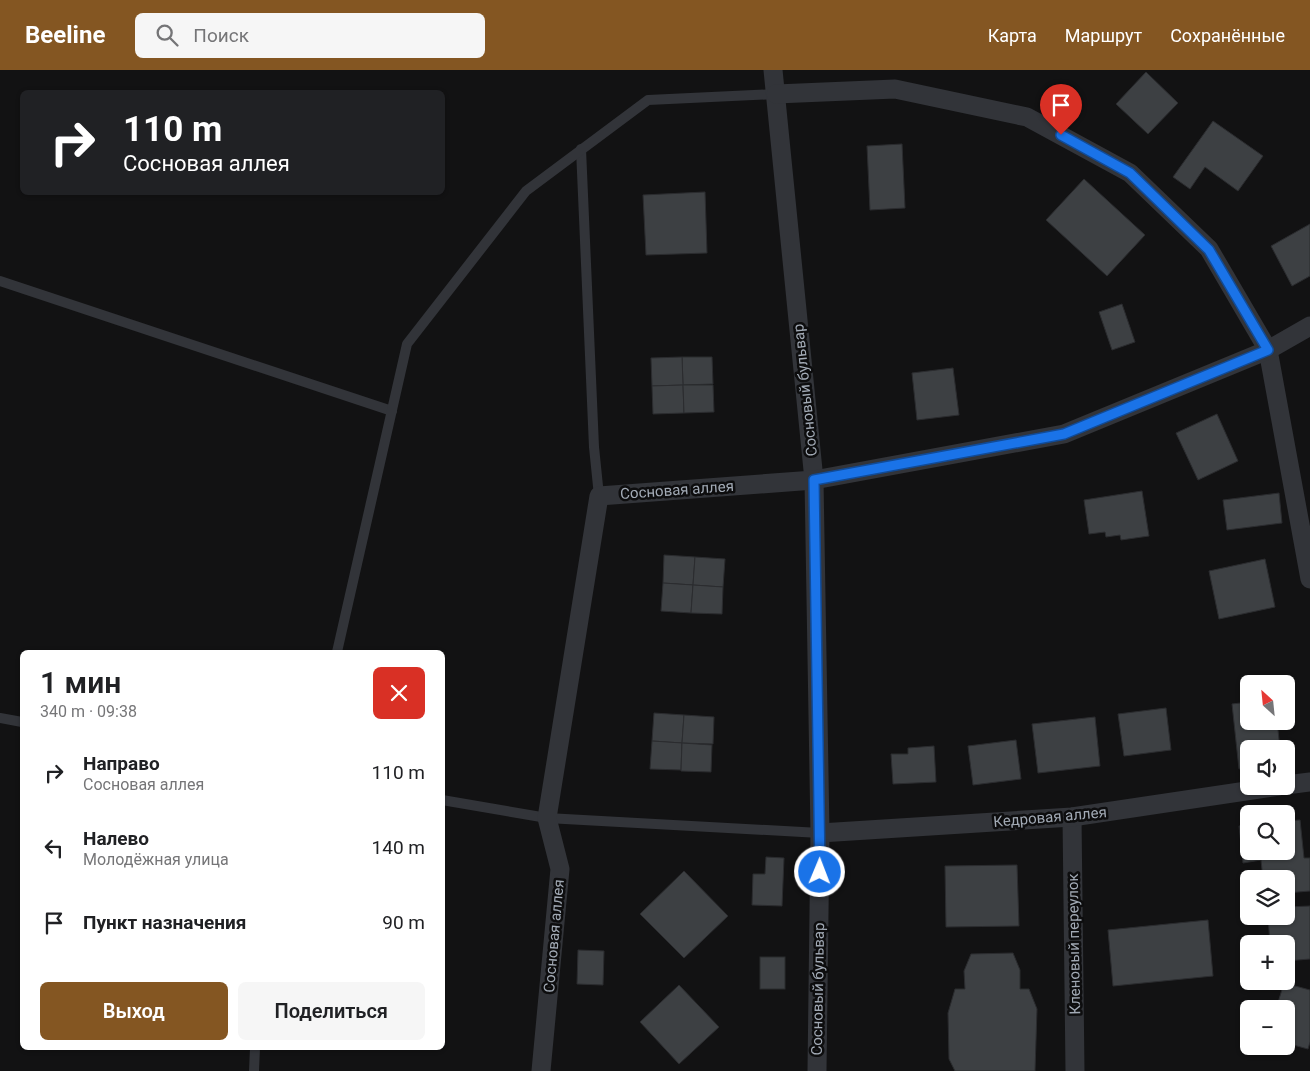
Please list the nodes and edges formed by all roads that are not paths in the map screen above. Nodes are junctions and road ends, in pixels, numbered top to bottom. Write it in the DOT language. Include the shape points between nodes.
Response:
graph roads {
  1 [pos="773,70"];
  2 [pos="776,94"];
  3 [pos="581,149"];
  4 [pos="0,281"];
  5 [pos="1310,326"];
  6 [pos="1268,350"];
  7 [pos="392,411"];
  8 [pos="814,480"];
  9 [pos="599,496"];
  10 [pos="1310,579"];
  11 [pos="337,650"];
  12 [pos="0,718"];
  13 [pos="20,722"];
  14 [pos="1310,782"];
  15 [pos="1295,784"];
  16 [pos="1240,792"];
  17 [pos="445,801"];
  18 [pos="1072,817"];
  19 [pos="547,818"];
  20 [pos="820,833"];
  21 [pos="255,1050"];
  22 [pos="254,1071"];
  23 [pos="541,1071"];
  24 [pos="817,1071"];
  25 [pos="1075,1071"];
  1 -- 2 [label="street, Сосновый бульвар"];
  2 -- 3 [label="lane" via="648,100"];
  2 -- 6 [label="street" via="895,89 1027,117 1130,173 1209,250"];
  2 -- 8 [label="street, Сосновый бульвар"];
  3 -- 7 [label="lane" via="526,192 407,344"];
  3 -- 9 [label="lane"];
  4 -- 7 [label="lane"];
  5 -- 6 [label="street, Сосновая аллея"];
  6 -- 8 [label="street, Сосновая аллея" via="1064,434"];
  6 -- 10 [label="street"];
  7 -- 11 [label="lane"];
  8 -- 9 [label="street, Сосновая аллея"];
  8 -- 20 [label="street, Сосновый бульвар"];
  9 -- 19 [label="street, Сосновая аллея"];
  12 -- 13 [label="lane"];
  14 -- 15 [label="street"];
  16 -- 18 [label="street, Кедровая аллея"];
  17 -- 19 [label="lane"];
  18 -- 20 [label="street, Кедровая аллея"];
  18 -- 25 [label="street, Кленовый переулок"];
  19 -- 20 [label="lane"];
  19 -- 23 [label="street, Сосновая аллея" via="560,869"];
  20 -- 24 [label="street, Сосновый бульвар"];
  21 -- 22 [label="lane"];
}
